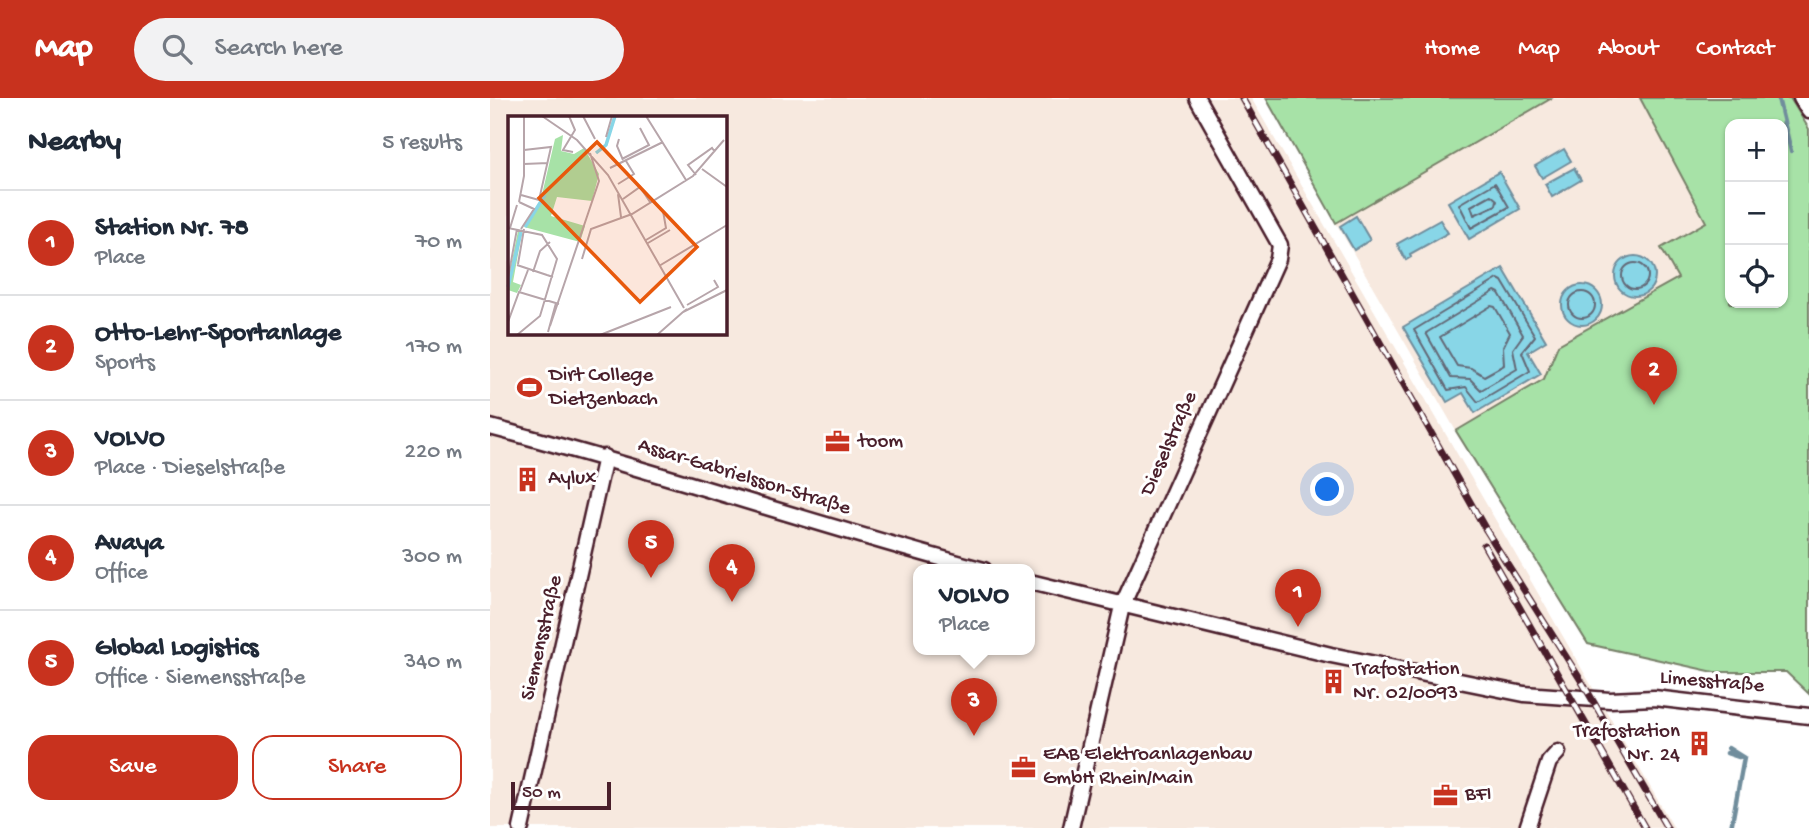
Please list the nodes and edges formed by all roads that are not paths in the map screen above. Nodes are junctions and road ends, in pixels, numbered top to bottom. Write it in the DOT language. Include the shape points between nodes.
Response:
graph roads {
  1 [pos="1197,98"];
  2 [pos="1801,98"];
  3 [pos="1809,111"];
  4 [pos="490,427"];
  5 [pos="605,457"];
  6 [pos="961,564"];
  7 [pos="1035,583"];
  8 [pos="1122,606"];
  9 [pos="1809,716"];
  10 [pos="1558,752"];
  11 [pos="521,828"];
  12 [pos="1071,828"];
  13 [pos="1527,828"];
  1 -- 8 [label="street, Dieselstraße" via="1280,245 1278,259"];
  2 -- 3 [label="street"];
  4 -- 5 [label="street, Assar-Gabrielsson-Straße"];
  5 -- 6 [label="street, Assar-Gabrielsson-Straße"];
  5 -- 11 [label="street, Siemensstraße"];
  7 -- 8 [label="street"];
  8 -- 9 [label="street, Limesstraße" via="1524,694 1654,698"];
  8 -- 12 [label="street, Dieselstraße"];
  10 -- 13 [label="street" via="1549,762"];
}
